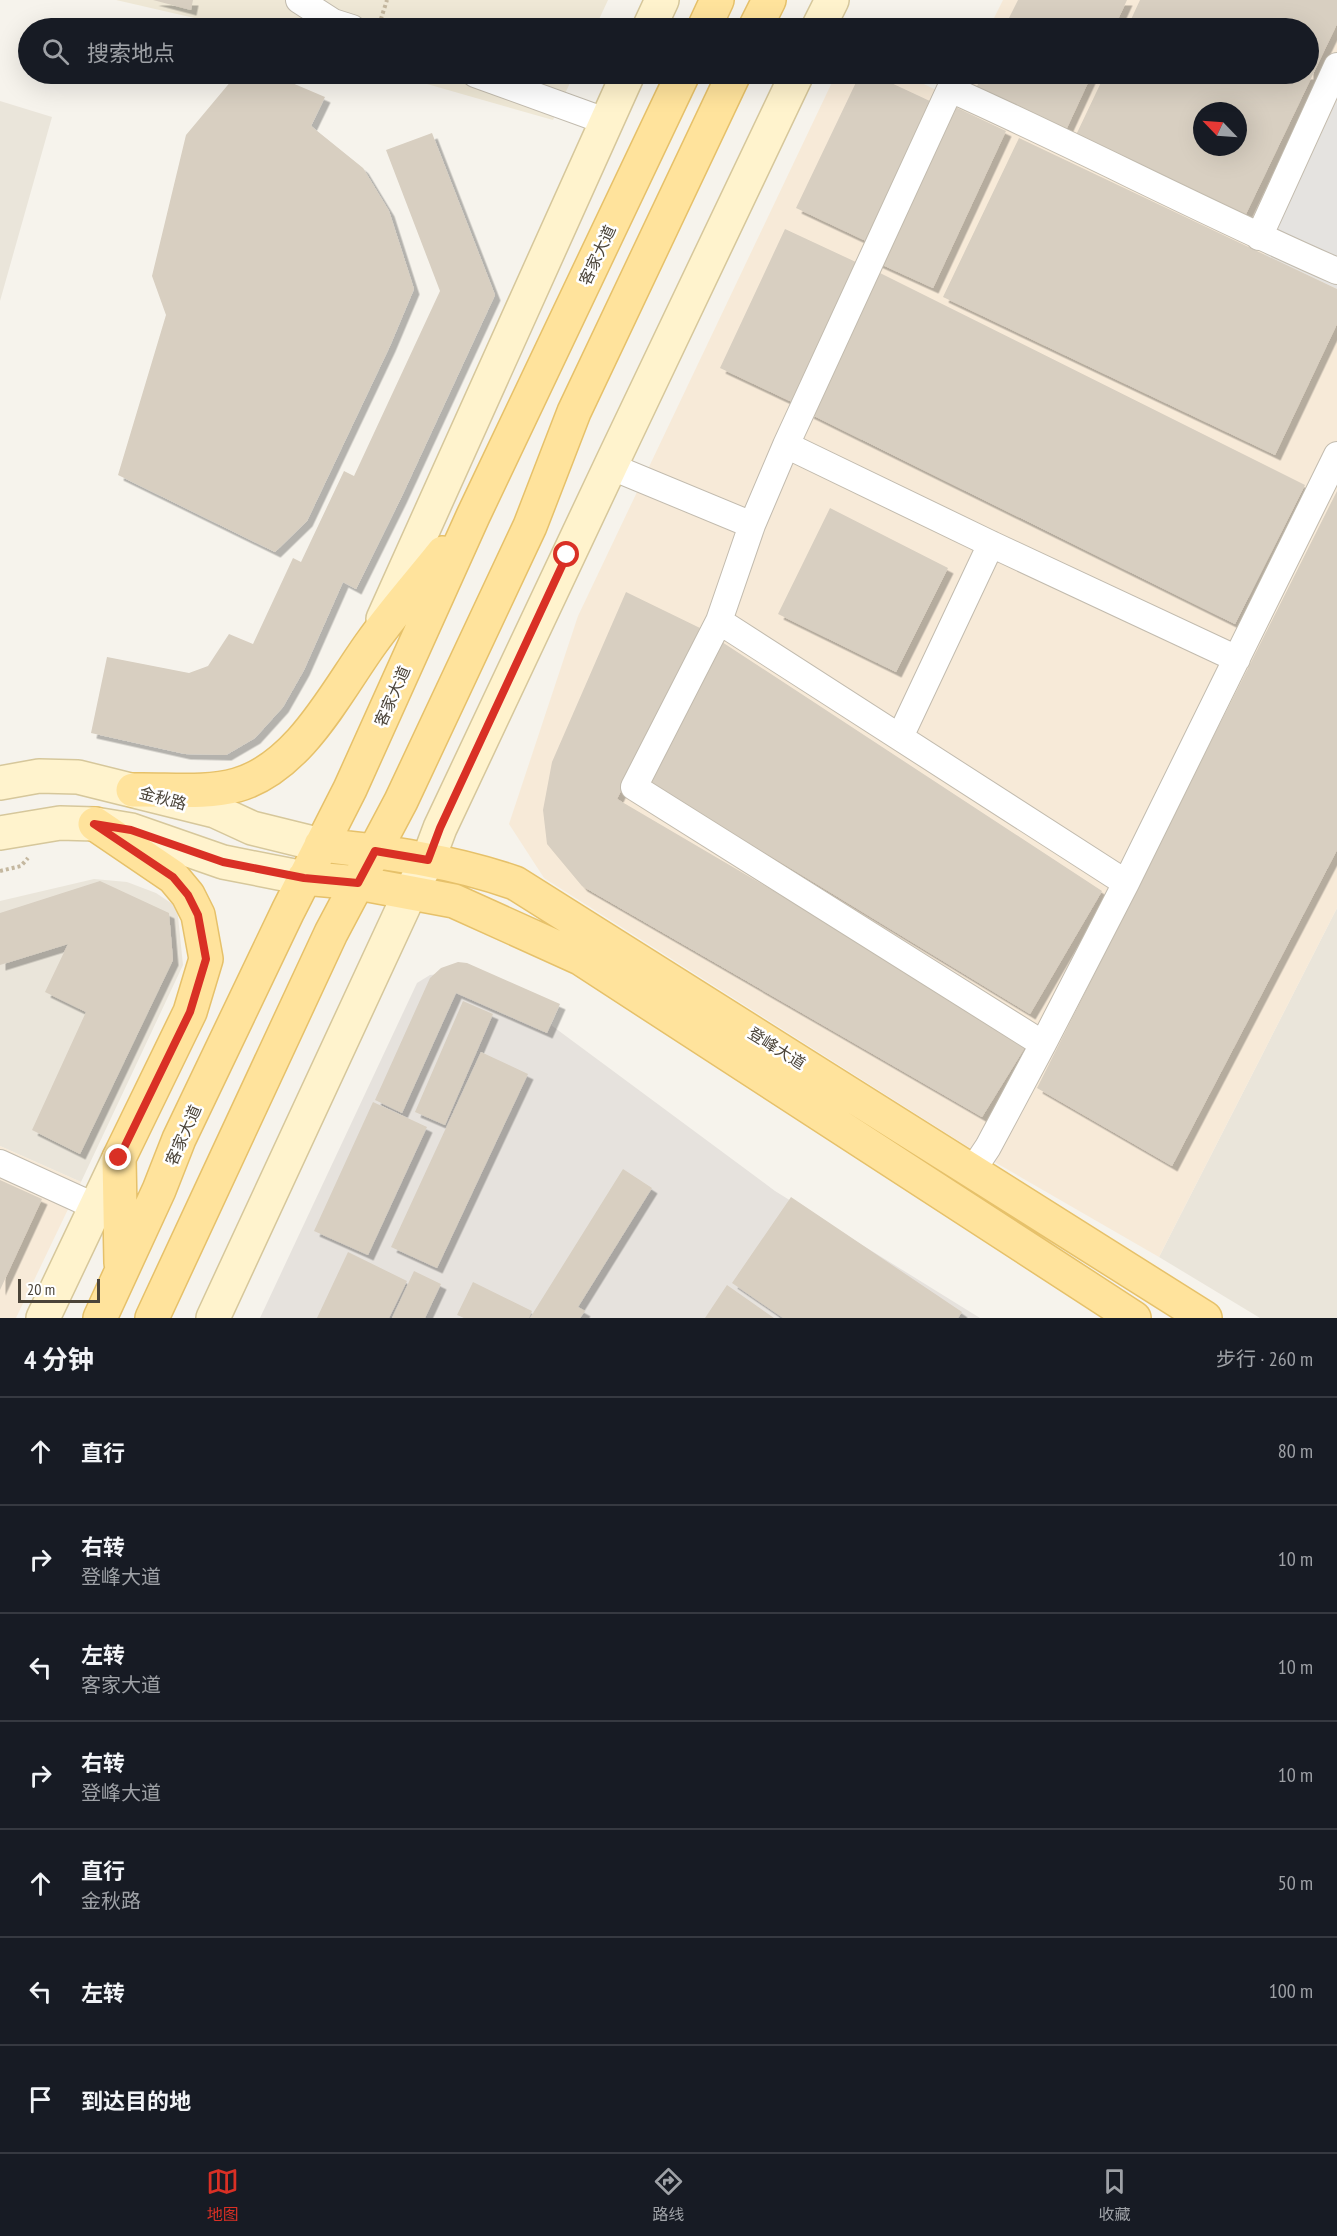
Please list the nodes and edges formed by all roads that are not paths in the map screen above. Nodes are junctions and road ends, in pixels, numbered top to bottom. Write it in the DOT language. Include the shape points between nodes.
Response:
graph roads {
  1 [pos="299,0"];
  2 [pos="662,0"];
  3 [pos="717,0"];
  4 [pos="769,0"];
  5 [pos="832,0"];
  6 [pos="327,18"];
  7 [pos="654,18"];
  8 [pos="709,18"];
  9 [pos="760,18"];
  10 [pos="824,18"];
  11 [pos="1337,66"];
  12 [pos="503,84"];
  13 [pos="623,84"];
  14 [pos="678,84"];
  15 [pos="729,84"];
  16 [pos="792,84"];
  17 [pos="605,121"];
  18 [pos="1259,237"];
  19 [pos="1337,271"];
  20 [pos="786,445"];
  21 [pos="1337,455"];
  22 [pos="612,467"];
  23 [pos="473,516"];
  24 [pos="752,525"];
  25 [pos="991,544"];
  26 [pos="719,621"];
  27 [pos="372,642"];
  28 [pos="1237,659"];
  29 [pos="900,737"];
  30 [pos="0,783"];
  31 [pos="133,790"];
  32 [pos="94,824"];
  33 [pos="0,833"];
  34 [pos="321,845"];
  35 [pos="375,851"];
  36 [pos="428,860"];
  37 [pos="304,878"];
  38 [pos="358,883"];
  39 [pos="1126,883"];
  40 [pos="410,893"];
  41 [pos="1043,1044"];
  42 [pos="119,1158"];
  43 [pos="0,1163"];
  44 [pos="972,1171"];
  45 [pos="94,1206"];
  46 [pos="121,1271"];
  47 [pos="43,1318"];
  48 [pos="100,1318"];
  49 [pos="152,1318"];
  50 [pos="213,1318"];
  51 [pos="1134,1318"];
  52 [pos="1205,1318"];
  1 -- 6 [label="street"];
  2 -- 7 [label="street"];
  3 -- 8 [label="main road"];
  4 -- 9 [label="main road"];
  5 -- 10 [label="street"];
  11 -- 18 [label="street"];
  12 -- 17 [label="street"];
  13 -- 17 [label="street"];
  14 -- 23 [label="main road, 客家大道"];
  15 -- 35 [label="main road" via="574,412 530,526"];
  16 -- 22 [label="street"];
  17 -- 27 [label="street"];
  18 -- 19 [label="street"];
  18 -- 20 [label="street" via="950,89"];
  20 -- 24 [label="street"];
  20 -- 25 [label="street"];
  21 -- 28 [label="street"];
  22 -- 24 [label="street"];
  22 -- 36 [label="street" via="567,555"];
  23 -- 27 [label="main road"];
  23 -- 34 [label="main road, 客家大道"];
  24 -- 26 [label="street"];
  25 -- 28 [label="street"];
  25 -- 29 [label="street"];
  26 -- 29 [label="street"];
  26 -- 41 [label="street" via="634,787"];
  27 -- 31 [label="main road" via="320,719 296,747 265,772 238,785 210,789"];
  28 -- 39 [label="street"];
  29 -- 39 [label="street"];
  30 -- 31 [label="street, 金秋路" via="39,776 78,777"];
  31 -- 34 [label="street, 金秋路" via="215,811 252,828"];
  32 -- 33 [label="street" via="60,823"];
  32 -- 37 [label="street" via="131,830 223,862"];
  32 -- 42 [label="main road" via="173,877 188,895 198,915 206,959 190,1012"];
  34 -- 35 [label="main road, 登峰大道"];
  34 -- 37 [label="main road, 客家大道"];
  35 -- 36 [label="main road, 登峰大道"];
  35 -- 38 [label="main road"];
  36 -- 40 [label="street"];
  36 -- 44 [label="main road, 登峰大道" via="514,883"];
  37 -- 38 [label="main road, 登峰大道"];
  37 -- 46 [label="main road, 客家大道"];
  38 -- 40 [label="main road, 登峰大道"];
  38 -- 49 [label="main road"];
  39 -- 41 [label="street"];
  40 -- 50 [label="street"];
  40 -- 51 [label="main road, 登峰大道" via="454,901 580,958"];
  41 -- 44 [label="street"];
  42 -- 45 [label="street"];
  42 -- 46 [label="main road"];
  43 -- 45 [label="street"];
  44 -- 52 [label="main road, 登峰大道"];
  45 -- 47 [label="street"];
  46 -- 48 [label="main road, 客家大道"];
}
